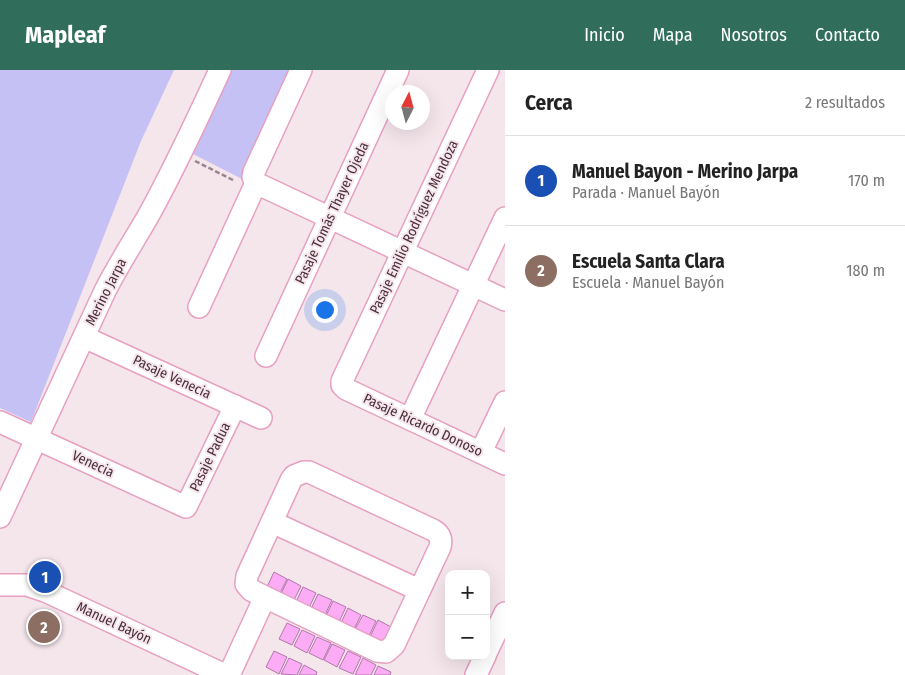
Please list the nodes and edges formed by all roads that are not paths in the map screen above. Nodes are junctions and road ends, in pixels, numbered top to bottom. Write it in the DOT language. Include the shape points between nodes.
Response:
graph roads {
  1 [pos="220,70"];
  2 [pos="301,70"];
  3 [pos="398,70"];
  4 [pos="488,70"];
  5 [pos="254,186"];
  6 [pos="328,218"];
  7 [pos="505,218"];
  8 [pos="402,252"];
  9 [pos="473,285"];
  10 [pos="505,300"];
  11 [pos="199,307"];
  12 [pos="84,336"];
  13 [pos="266,356"];
  14 [pos="342,385"];
  15 [pos="505,402"];
  16 [pos="235,406"];
  17 [pos="261,418"];
  18 [pos="410,419"];
  19 [pos="0,422"];
  20 [pos="36,438"];
  21 [pos="481,452"];
  22 [pos="505,464"];
  23 [pos="186,507"];
  24 [pos="0,517"];
  25 [pos="272,522"];
  26 [pos="0,568"];
  27 [pos="0,585"];
  28 [pos="36,587"];
  29 [pos="419,590"];
  30 [pos="265,597"];
  31 [pos="505,612"];
  32 [pos="490,644"];
  33 [pos="482,660"];
  34 [pos="195,668"];
  35 [pos="227,675"];
  36 [pos="476,675"];
  1 -- 12 [label="street, Merino Jarpa" via="180,154 118,264"];
  2 -- 5 [label="street" via="254,172"];
  3 -- 6 [label="street, Pasaje Tomás Thayer Ojeda"];
  4 -- 8 [label="street, Pasaje Emilio Rodríguez Mendoza"];
  5 -- 6 [label="street"];
  5 -- 11 [label="street"];
  6 -- 8 [label="street"];
  6 -- 13 [label="street, Pasaje Tomás Thayer Ojeda"];
  7 -- 9 [label="street"];
  8 -- 9 [label="street"];
  8 -- 14 [label="street, Pasaje Emilio Rodríguez Mendoza"];
  9 -- 10 [label="street"];
  9 -- 18 [label="street"];
  12 -- 16 [label="street, Pasaje Venecia"];
  12 -- 20 [label="street, Merino Jarpa"];
  14 -- 18 [label="street, Pasaje Ricardo Donoso"];
  15 -- 21 [label="street"];
  16 -- 17 [label="street, Pasaje Venecia"];
  16 -- 23 [label="street, Pasaje Padua"];
  18 -- 21 [label="street, Pasaje Ricardo Donoso"];
  19 -- 20 [label="street, Venecia"];
  20 -- 23 [label="street, Venecia"];
  20 -- 24 [label="street, Merino Jarpa"];
  21 -- 22 [label="street, Pasaje Ricardo Donoso"];
  25 -- 29 [label="street"];
  25 -- 29 [label="street" via="294,476 304,472 327,480 438,532 440,547"];
  25 -- 30 [label="street" via="246,580 251,590"];
  26 -- 28 [label="street"];
  27 -- 28 [label="street, Manuel Bayón"];
  28 -- 34 [label="street, Manuel Bayón"];
  29 -- 30 [label="street" via="394,645 381,652"];
  30 -- 35 [label="street"];
  31 -- 32 [label="street"];
  33 -- 36 [label="street"];
  34 -- 35 [label="street, Manuel Bayón"];
}
